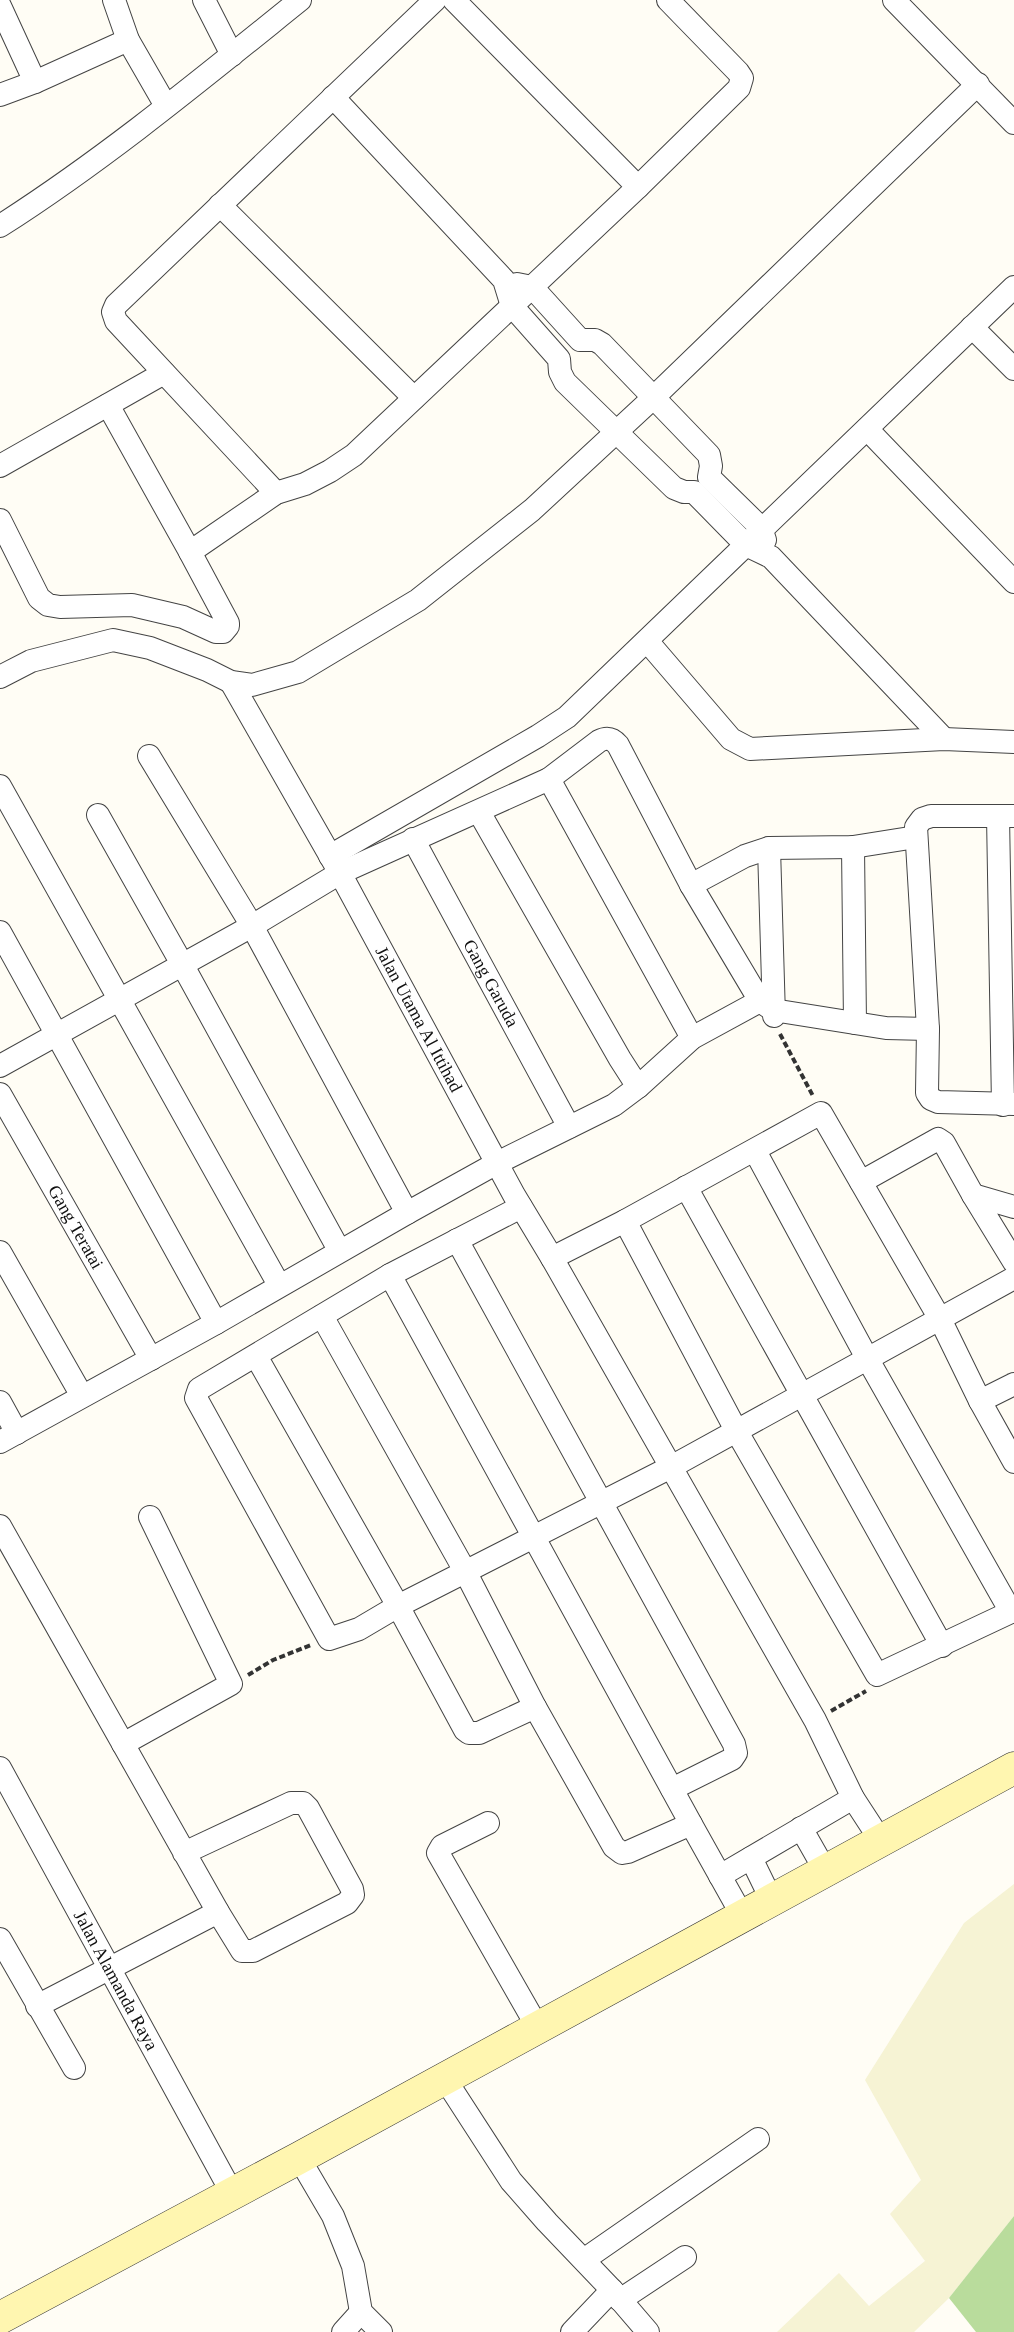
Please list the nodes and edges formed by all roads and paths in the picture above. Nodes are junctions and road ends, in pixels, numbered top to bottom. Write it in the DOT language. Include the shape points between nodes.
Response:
graph roads {
  1 [pos="114,0"];
  2 [pos="204,0"];
  3 [pos="300,0"];
  4 [pos="435,0"];
  5 [pos="454,0"];
  6 [pos="668,0"];
  7 [pos="894,0"];
  8 [pos="0,6"];
  9 [pos="128,40"];
  10 [pos="232,55"];
  11 [pos="35,82"];
  12 [pos="978,84"];
  13 [pos="0,95"];
  14 [pos="333,97"];
  15 [pos="166,106"];
  16 [pos="1014,123"];
  17 [pos="638,187"];
  18 [pos="220,205"];
  19 [pos="0,226"];
  20 [pos="504,280"];
  21 [pos="532,287"];
  22 [pos="1014,287"];
  23 [pos="512,306"];
  24 [pos="972,327"];
  25 [pos="580,340"];
  26 [pos="559,359"];
  27 [pos="1014,369"];
  28 [pos="164,373"];
  29 [pos="414,398"];
  30 [pos="652,398"];
  31 [pos="108,405"];
  32 [pos="867,429"];
  33 [pos="617,432"];
  34 [pos="0,466"];
  35 [pos="701,484"];
  36 [pos="276,494"];
  37 [pos="0,520"];
  38 [pos="753,537"];
  39 [pos="190,552"];
  40 [pos="1014,582"];
  41 [pos="647,642"];
  42 [pos="0,677"];
  43 [pos="231,682"];
  44 [pos="944,739"];
  45 [pos="1014,742"];
  46 [pos="149,756"];
  47 [pos="549,778"];
  48 [pos="0,786"];
  49 [pos="479,812"];
  50 [pos="98,815"];
  51 [pos="1006,816"];
  52 [pos="916,837"];
  53 [pos="413,839"];
  54 [pos="769,848"];
  55 [pos="853,848"];
  56 [pos="335,865"];
  57 [pos="691,885"];
  58 [pos="252,926"];
  59 [pos="0,932"];
  60 [pos="182,964"];
  61 [pos="118,1000"];
  62 [pos="771,1014"];
  63 [pos="855,1023"];
  64 [pos="928,1029"];
  65 [pos="57,1035"];
  66 [pos="693,1038"];
  67 [pos="0,1066"];
  68 [pos="638,1087"];
  69 [pos="0,1094"];
  70 [pos="1008,1104"];
  71 [pos="821,1113"];
  72 [pos="569,1127"];
  73 [pos="755,1151"];
  74 [pos="499,1168"];
  75 [pos="861,1182"];
  76 [pos="686,1187"];
  77 [pos="972,1195"];
  78 [pos="517,1201"];
  79 [pos="1014,1207"];
  80 [pos="407,1213"];
  81 [pos="625,1221"];
  82 [pos="457,1240"];
  83 [pos="339,1250"];
  84 [pos="0,1252"];
  85 [pos="552,1258"];
  86 [pos="1014,1263"];
  87 [pos="390,1275"];
  88 [pos="1014,1278"];
  89 [pos="279,1285"];
  90 [pos="322,1316"];
  91 [pos="940,1318"];
  92 [pos="216,1323"];
  93 [pos="256,1356"];
  94 [pos="867,1358"];
  95 [pos="151,1359"];
  96 [pos="1014,1384"];
  97 [pos="82,1396"];
  98 [pos="802,1396"];
  99 [pos="980,1401"];
  100 [pos="0,1402"];
  101 [pos="737,1432"];
  102 [pos="9,1437"];
  103 [pos="1014,1462"];
  104 [pos="671,1467"];
  105 [pos="601,1504"];
  106 [pos="150,1517"];
  107 [pos="0,1526"];
  108 [pos="535,1538"];
  109 [pos="465,1571"];
  110 [pos="399,1606"];
  111 [pos="1012,1611"];
  112 [pos="329,1639"];
  113 [pos="942,1646"];
  114 [pos="877,1675"];
  115 [pos="231,1684"];
  116 [pos="535,1707"];
  117 [pos="814,1720"];
  118 [pos="123,1744"];
  119 [pos="0,1768"];
  120 [pos="1014,1768"];
  121 [pos="672,1789"];
  122 [pos="853,1798"];
  123 [pos="488,1822"];
  124 [pos="691,1824"];
  125 [pos="801,1828"];
  126 [pos="881,1841"];
  127 [pos="184,1853"];
  128 [pos="751,1858"];
  129 [pos="826,1872"];
  130 [pos="720,1876"];
  131 [pos="772,1901"];
  132 [pos="218,1912"];
  133 [pos="744,1917"];
  134 [pos="0,1940"];
  135 [pos="109,1968"];
  136 [pos="37,2006"];
  137 [pos="538,2028"];
  138 [pos="74,2068"];
  139 [pos="445,2079"];
  140 [pos="758,2139"];
  141 [pos="299,2158"];
  142 [pos="232,2193"];
  143 [pos="685,2257"];
  144 [pos="585,2259"];
  145 [pos="616,2295"];
  146 [pos="361,2312"];
  147 [pos="0,2318"];
  148 [pos="343,2332"];
  149 [pos="381,2332"];
  150 [pos="572,2332"];
  151 [pos="648,2332"];
  1 -- 9 [label="street"];
  2 -- 10 [label="street"];
  3 -- 10 [label="street"];
  4 -- 14 [label="street"];
  5 -- 17 [label="street"];
  6 -- 17 [label="street" via="738,72 741,82"];
  7 -- 12 [label="street"];
  8 -- 11 [label="street"];
  9 -- 11 [label="street"];
  9 -- 15 [label="street"];
  10 -- 15 [label="street"];
  11 -- 13 [label="street"];
  12 -- 16 [label="street"];
  12 -- 30 [label="street"];
  14 -- 18 [label="street"];
  14 -- 20 [label="street"];
  15 -- 19 [label="street" via="45,198"];
  17 -- 21 [label="street"];
  18 -- 28 [label="street" via="113,312 116,321"];
  18 -- 29 [label="street"];
  20 -- 21 [label="street"];
  20 -- 23 [label="street"];
  21 -- 23 [label="street"];
  21 -- 25 [label="street"];
  22 -- 24 [label="street"];
  23 -- 26 [label="street"];
  23 -- 29 [label="street"];
  24 -- 27 [label="street"];
  24 -- 32 [label="street"];
  25 -- 26 [label="street"];
  25 -- 30 [label="street" via="602,344"];
  26 -- 33 [label="street" via="565,382"];
  28 -- 31 [label="street"];
  28 -- 36 [label="street"];
  29 -- 36 [label="street" via="330,471"];
  30 -- 33 [label="street"];
  30 -- 35 [label="street" via="709,455 711,466"];
  31 -- 34 [label="street"];
  31 -- 39 [label="street"];
  32 -- 38 [label="street"];
  32 -- 40 [label="street"];
  33 -- 35 [label="street" via="674,488 684,492"];
  33 -- 43 [label="street" via="532,510 418,600 298,672 252,685"];
  35 -- 38 [label="street"];
  36 -- 39 [label="street"];
  37 -- 39 [label="street" via="39,598 48,605 132,605 183,617 216,633 223,632 228,623"];
  38 -- 41 [label="street"];
  38 -- 44 [label="street"];
  41 -- 44 [label="street" via="731,739 750,749"];
  41 -- 56 [label="street" via="567,717"];
  42 -- 43 [label="street" via="31,661 113,640 150,648"];
  43 -- 56 [label="street, Jalan Utama Al Ittihad"];
  44 -- 45 [label="street"];
  46 -- 58 [label="street"];
  47 -- 49 [label="street"];
  47 -- 57 [label="street" via="599,741 614,740"];
  47 -- 66 [label="street"];
  48 -- 61 [label="street"];
  49 -- 53 [label="street"];
  49 -- 68 [label="street"];
  50 -- 60 [label="street"];
  51 -- 52 [label="street" via="926,817 916,827"];
  51 -- 70 [label="street"];
  52 -- 55 [label="street"];
  52 -- 64 [label="street"];
  53 -- 56 [label="street"];
  53 -- 72 [label="street, Gang Garuda"];
  54 -- 55 [label="street"];
  54 -- 57 [label="street" via="745,856"];
  54 -- 62 [label="street" via="773,923"];
  55 -- 63 [label="street"];
  56 -- 58 [label="street"];
  56 -- 74 [label="street, Jalan Utama Al Ittihad"];
  57 -- 62 [label="street"];
  58 -- 60 [label="street"];
  58 -- 80 [label="street"];
  59 -- 65 [label="street"];
  60 -- 61 [label="street"];
  60 -- 83 [label="street"];
  61 -- 65 [label="street"];
  61 -- 89 [label="street"];
  62 -- 63 [label="street"];
  62 -- 66 [label="street"];
  62 -- 71 [label="path"];
  63 -- 64 [label="street"];
  64 -- 70 [label="street" via="929,1097 938,1102"];
  65 -- 67 [label="street"];
  65 -- 92 [label="street"];
  66 -- 68 [label="street"];
  68 -- 72 [label="street" via="614,1105"];
  69 -- 95 [label="street, Gang Teratai"];
  71 -- 73 [label="street"];
  71 -- 75 [label="street"];
  72 -- 74 [label="street"];
  73 -- 76 [label="street"];
  73 -- 94 [label="street"];
  74 -- 78 [label="street, Jalan Utama Al Ittihad"];
  74 -- 80 [label="street"];
  75 -- 77 [label="street" via="938,1139 944,1143"];
  75 -- 91 [label="street"];
  76 -- 81 [label="street"];
  76 -- 98 [label="street"];
  77 -- 79 [label="street"];
  77 -- 86 [label="street"];
  78 -- 82 [label="street"];
  78 -- 85 [label="street, Jalan Utama Al Ittihad"];
  80 -- 83 [label="street"];
  81 -- 85 [label="street"];
  81 -- 101 [label="street"];
  82 -- 87 [label="street"];
  82 -- 105 [label="street"];
  83 -- 89 [label="street"];
  84 -- 97 [label="street"];
  85 -- 104 [label="street, Jalan Utama Al Ittihad"];
  87 -- 90 [label="street"];
  87 -- 108 [label="street"];
  88 -- 91 [label="street"];
  89 -- 92 [label="street"];
  90 -- 93 [label="street"];
  90 -- 109 [label="street"];
  91 -- 94 [label="street"];
  91 -- 99 [label="street"];
  92 -- 95 [label="street"];
  93 -- 110 [label="street"];
  93 -- 112 [label="street" via="199,1389 196,1398"];
  94 -- 98 [label="street"];
  94 -- 111 [label="street"];
  95 -- 97 [label="street"];
  96 -- 99 [label="street"];
  97 -- 102 [label="street"];
  98 -- 101 [label="street"];
  98 -- 113 [label="street"];
  99 -- 103 [label="street"];
  100 -- 102 [label="street"];
  101 -- 104 [label="street"];
  101 -- 114 [label="street"];
  104 -- 105 [label="street"];
  104 -- 117 [label="street, Jalan Utama Al Ittihad"];
  105 -- 108 [label="street"];
  105 -- 121 [label="street" via="736,1749 732,1758"];
  106 -- 115 [label="street"];
  107 -- 118 [label="street"];
  108 -- 109 [label="street"];
  108 -- 121 [label="street"];
  109 -- 110 [label="street"];
  109 -- 116 [label="street"];
  110 -- 112 [label="street" via="359,1629"];
  110 -- 116 [label="street" via="469,1733 480,1733"];
  111 -- 113 [label="street"];
  112 -- 115 [label="path" via="282,1656"];
  113 -- 114 [label="street"];
  114 -- 117 [label="path" via="873,1687"];
  115 -- 118 [label="street"];
  116 -- 124 [label="street" via="618,1852 628,1852"];
  117 -- 122 [label="street, Jalan Utama Al Ittihad"];
  118 -- 127 [label="street"];
  119 -- 135 [label="street, Jalan Alamanda Raya"];
  120 -- 126 [label="main road"];
  121 -- 124 [label="street"];
  122 -- 125 [label="street"];
  122 -- 126 [label="street, Jalan Utama Al Ittihad"];
  123 -- 137 [label="street" via="442,1846 438,1853"];
  124 -- 130 [label="street"];
  125 -- 128 [label="street"];
  125 -- 129 [label="street"];
  126 -- 129 [label="main road"];
  127 -- 132 [label="street"];
  127 -- 132 [label="street" via="291,1803 303,1803 353,1895 347,1903 247,1953 238,1946"];
  128 -- 130 [label="street"];
  128 -- 131 [label="street"];
  129 -- 131 [label="main road"];
  130 -- 133 [label="street"];
  131 -- 133 [label="main road"];
  132 -- 135 [label="street"];
  133 -- 137 [label="main road"];
  134 -- 136 [label="street"];
  135 -- 136 [label="street"];
  135 -- 142 [label="street, Jalan Alamanda Raya"];
  136 -- 138 [label="street"];
  137 -- 139 [label="main road"];
  139 -- 141 [label="main road"];
  139 -- 144 [label="street" via="511,2181"];
  140 -- 144 [label="street"];
  141 -- 142 [label="main road"];
  141 -- 146 [label="street" via="333,2216 353,2266"];
  142 -- 147 [label="main road"];
  143 -- 145 [label="street"];
  144 -- 145 [label="street"];
  145 -- 150 [label="street"];
  145 -- 151 [label="street"];
  146 -- 148 [label="street"];
  146 -- 149 [label="street"];
}
